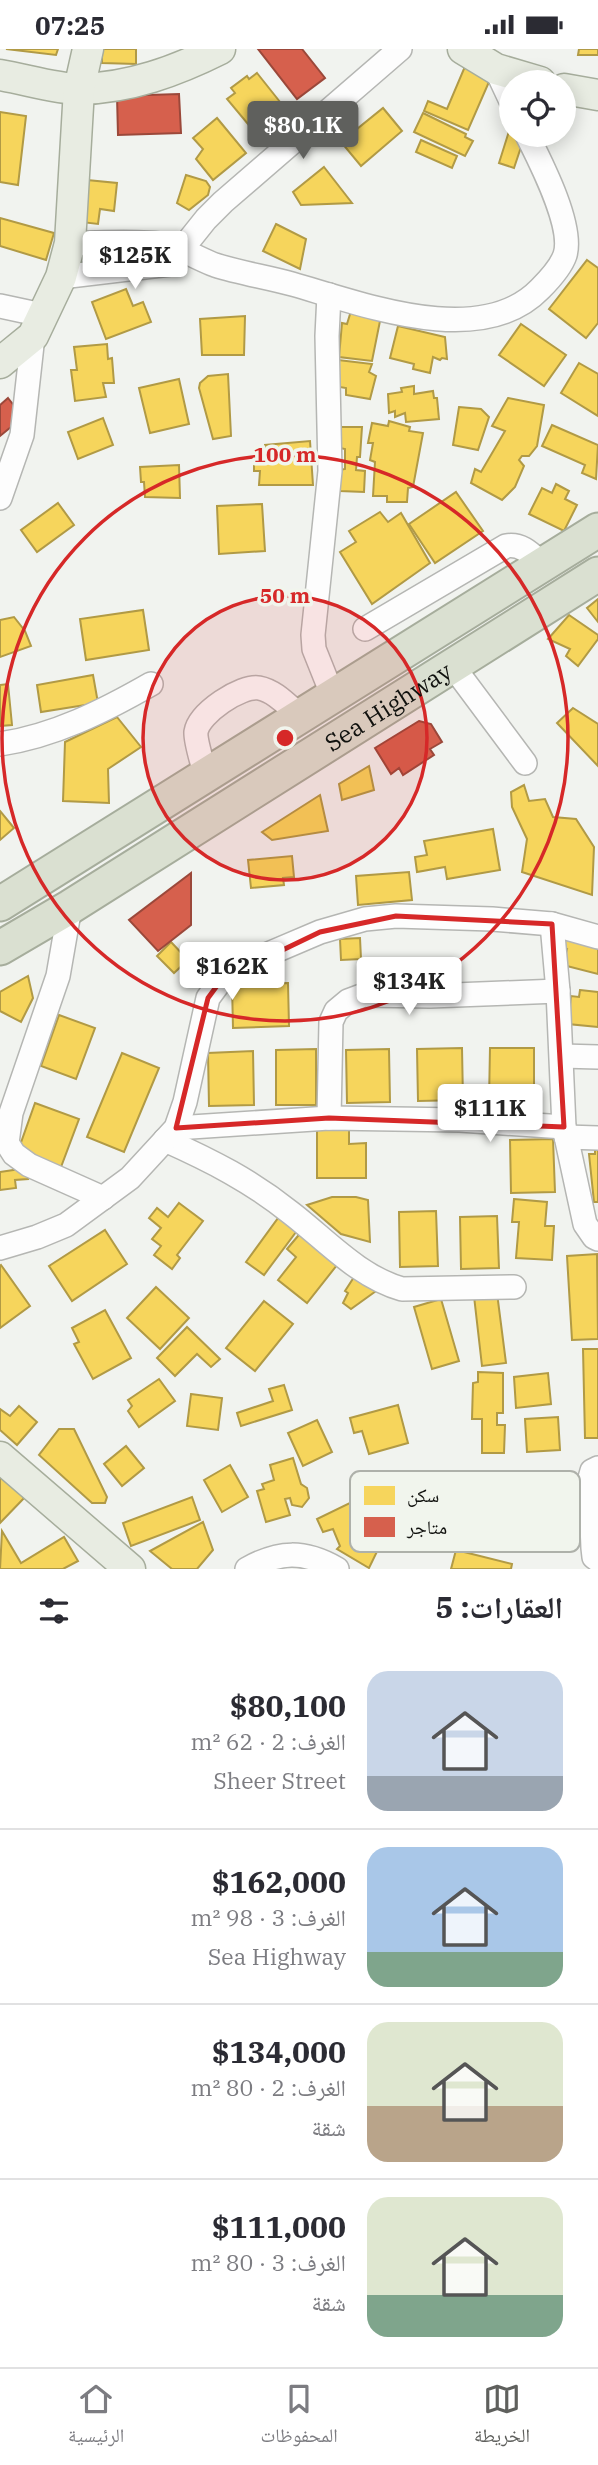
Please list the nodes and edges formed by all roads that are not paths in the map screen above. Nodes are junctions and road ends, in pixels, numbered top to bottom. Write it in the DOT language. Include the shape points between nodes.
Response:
graph roads {
  1 [pos="88,49"];
  2 [pos="220,49"];
  3 [pos="400,49"];
  4 [pos="463,49"];
  5 [pos="496,69"];
  6 [pos="499,70"];
  7 [pos="0,75"];
  8 [pos="499,75"];
  9 [pos="79,89"];
  10 [pos="576,91"];
  11 [pos="598,95"];
  12 [pos="532,147"];
  13 [pos="70,243"];
  14 [pos="182,252"];
  15 [pos="61,277"];
  16 [pos="329,295"];
  17 [pos="0,306"];
  18 [pos="37,326"];
  19 [pos="0,363"];
  20 [pos="0,498"];
  21 [pos="598,530"];
  22 [pos="542,564"];
  23 [pos="598,575"];
  24 [pos="365,629"];
  25 [pos="452,665"];
  26 [pos="151,684"];
  27 [pos="332,694"];
  28 [pos="299,715"];
  29 [pos="0,744"];
  30 [pos="525,764"];
  31 [pos="205,774"];
  32 [pos="0,904"];
  33 [pos="70,907"];
  34 [pos="552,925"];
  35 [pos="598,937"];
  36 [pos="0,948"];
  37 [pos="558,991"];
  38 [pos="562,1056"];
  39 [pos="598,1057"];
  40 [pos="329,1118"];
  41 [pos="565,1132"];
  42 [pos="170,1134"];
  43 [pos="598,1138"];
  44 [pos="103,1198"];
  45 [pos="598,1239"];
  46 [pos="0,1248"];
  47 [pos="514,1287"];
  48 [pos="0,1457"];
  49 [pos="598,1468"];
  50 [pos="598,1560"];
  51 [pos="130,1569"];
  52 [pos="247,1569"];
  53 [pos="337,1569"];
  1 -- 9 [label="main road"];
  2 -- 9 [label="main road" via="149,79"];
  3 -- 14 [label="street" via="223,202"];
  4 -- 5 [label="main road"];
  5 -- 6 [label="main road"];
  5 -- 8 [label="street"];
  7 -- 9 [label="main road"];
  9 -- 13 [label="main road"];
  10 -- 11 [label="main road"];
  12 -- 16 [label="street" via="561,211 566,236 565,255 528,301 494,316 445,320"];
  13 -- 14 [label="street" via="167,245"];
  13 -- 15 [label="main road"];
  14 -- 15 [label="street" via="164,266"];
  14 -- 16 [label="street"];
  15 -- 18 [label="main road"];
  16 -- 27 [label="street" via="330,471 313,635"];
  17 -- 18 [label="street"];
  18 -- 19 [label="main road"];
  18 -- 20 [label="street" via="22,435"];
  21 -- 22 [label="highway, Sea Highway"];
  22 -- 24 [label="street" via="526,549 506,546"];
  22 -- 27 [label="highway, Sea Highway"];
  23 -- 25 [label="highway, Sea Highway"];
  25 -- 30 [label="street"];
  25 -- 33 [label="highway, Sea Highway"];
  26 -- 29 [label="street" via="88,717"];
  27 -- 28 [label="highway, Sea Highway"];
  28 -- 31 [label="highway, Sea Highway"];
  28 -- 31 [label="street" via="272,692 257,688 240,691 204,717 196,732"];
  31 -- 32 [label="highway, Sea Highway"];
  33 -- 36 [label="highway, Sea Highway"];
  33 -- 44 [label="street" via="58,976 11,1113 7,1143 29,1165"];
  34 -- 35 [label="street"];
  34 -- 37 [label="street"];
  34 -- 42 [label="street" via="492,919 365,919 320,932 240,966 222,979 208,998 185,1101"];
  37 -- 38 [label="street"];
  37 -- 40 [label="street" via="364,995 348,1001 331,1022"];
  38 -- 39 [label="street"];
  38 -- 41 [label="street"];
  40 -- 41 [label="street" via="460,1120"];
  40 -- 42 [label="street"];
  41 -- 43 [label="street"];
  41 -- 45 [label="street" via="585,1224"];
  42 -- 44 [label="street" via="130,1178"];
  42 -- 47 [label="street" via="246,1180 359,1268 388,1285 402,1289"];
  44 -- 46 [label="street" via="66,1225"];
  48 -- 51 [label="main road"];
  49 -- 50 [label="street" via="590,1478 593,1548"];
  52 -- 53 [label="street" via="276,1556 293,1555"];
}
